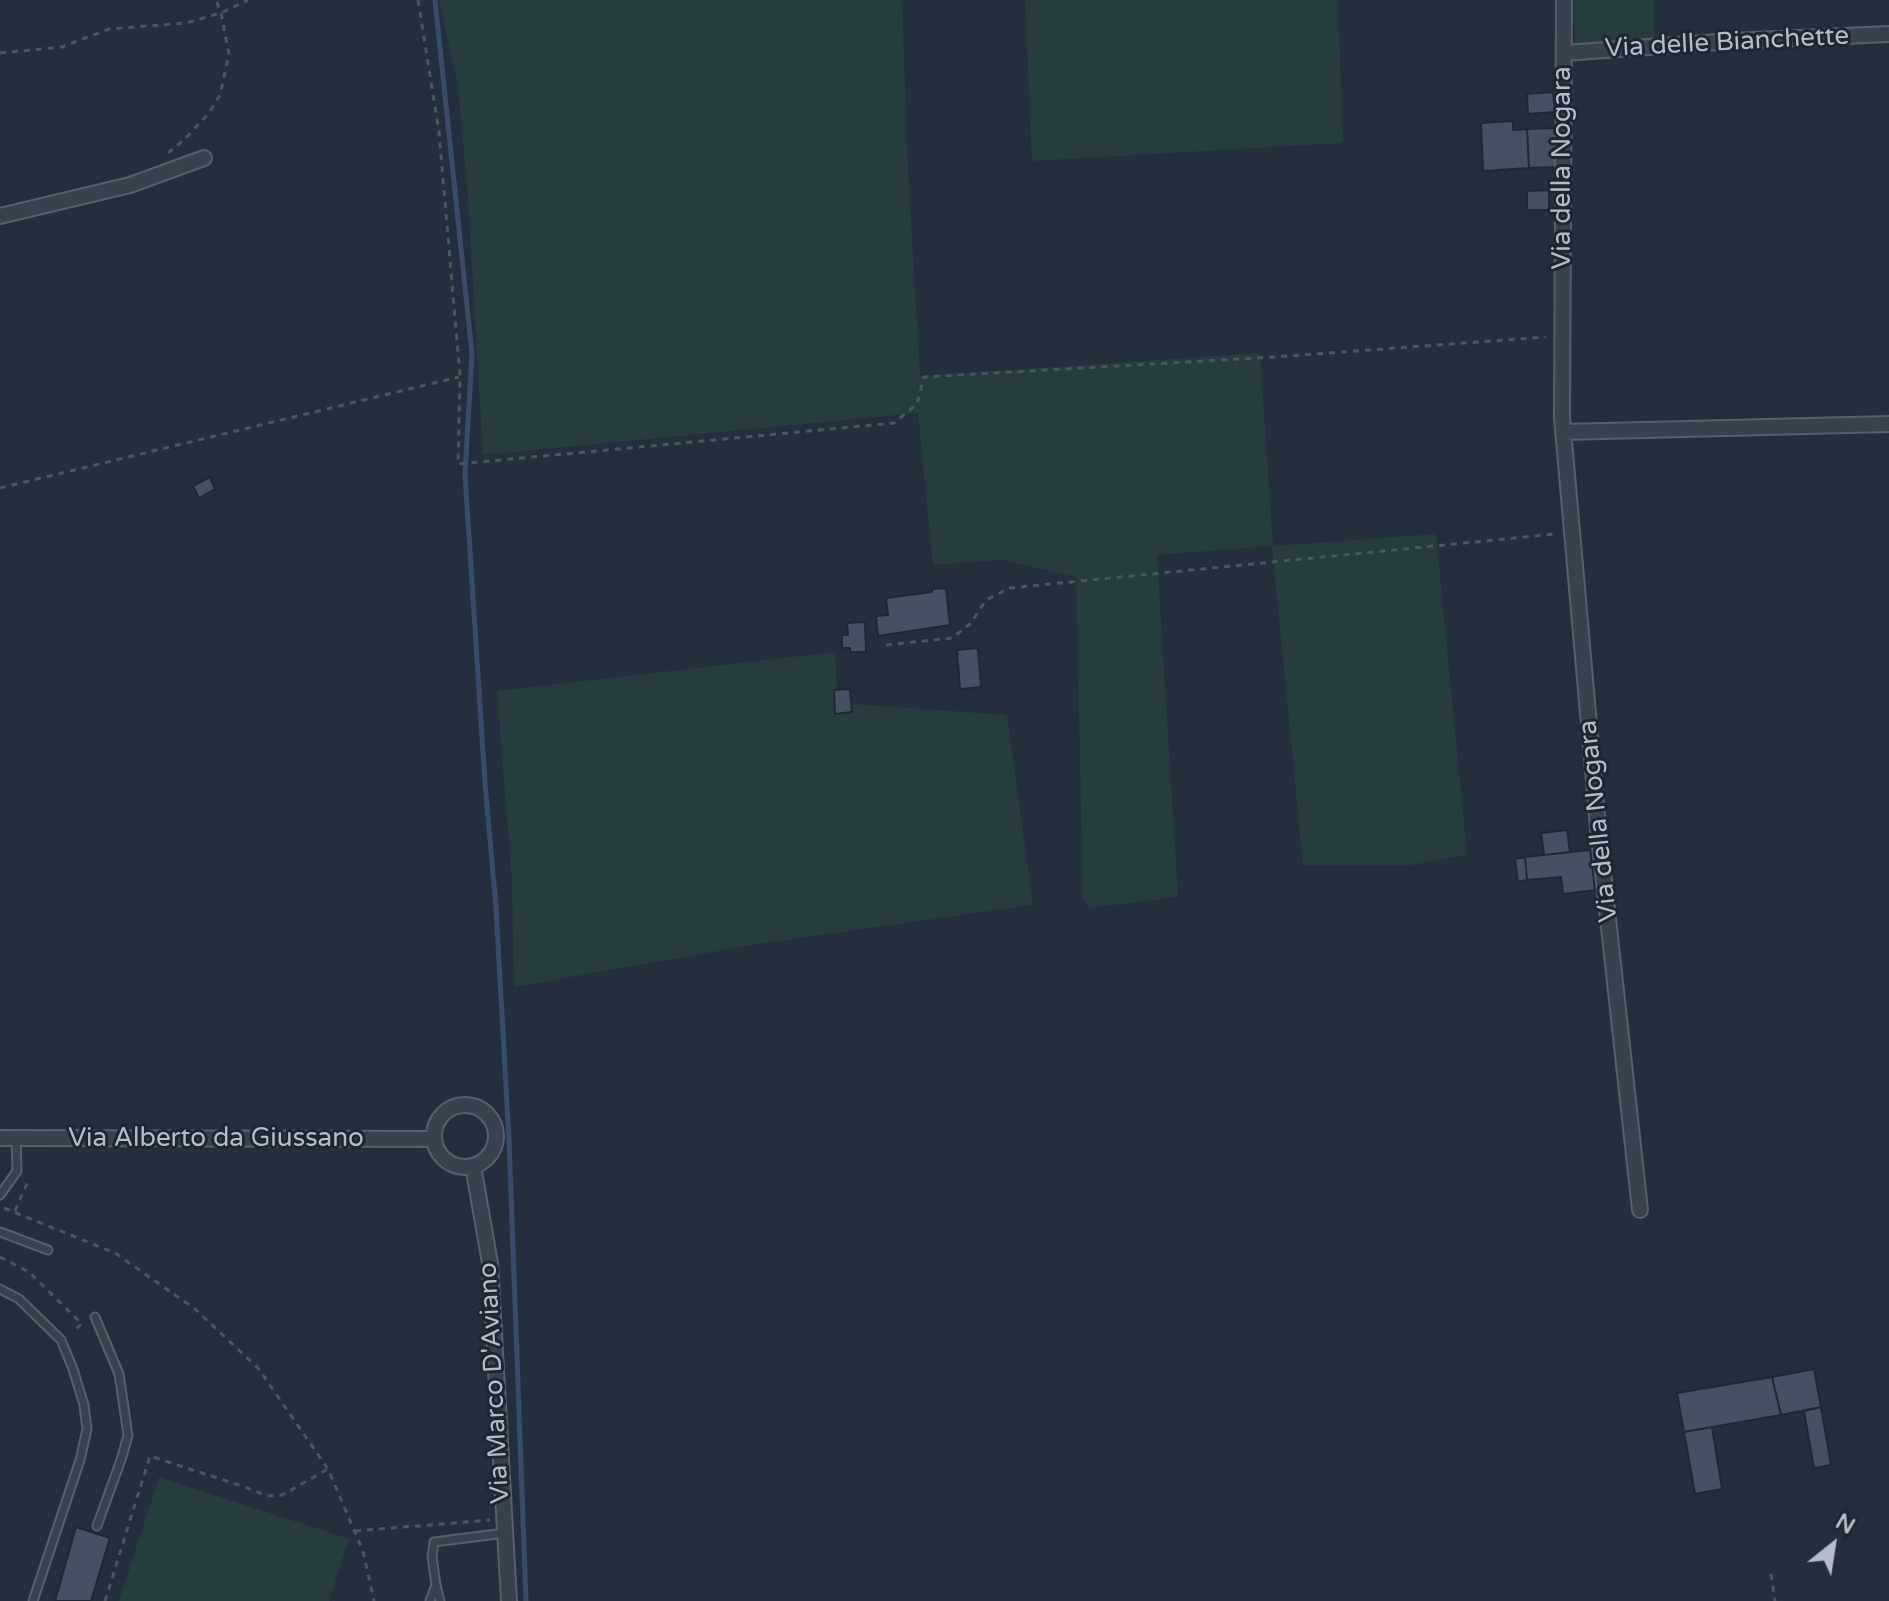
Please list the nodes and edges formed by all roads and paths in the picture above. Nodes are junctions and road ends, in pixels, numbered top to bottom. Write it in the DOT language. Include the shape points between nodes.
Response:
graph roads {
  1 [pos="216,0"];
  2 [pos="248,0"];
  3 [pos="418,0"];
  4 [pos="1564,0"];
  5 [pos="221,13"];
  6 [pos="1889,34"];
  7 [pos="0,53"];
  8 [pos="1564,53"];
  9 [pos="166,156"];
  10 [pos="204,158"];
  11 [pos="0,216"];
  12 [pos="1562,336"];
  13 [pos="460,376"];
  14 [pos="1889,424"];
  15 [pos="1563,432"];
  16 [pos="0,488"];
  17 [pos="1572,532"];
  18 [pos="886,645"];
  19 [pos="0,1138"];
  20 [pos="16,1138"];
  21 [pos="433,1139"];
  22 [pos="473,1166"];
  23 [pos="0,1195"];
  24 [pos="0,1206"];
  25 [pos="1640,1210"];
  26 [pos="0,1232"];
  27 [pos="48,1250"];
  28 [pos="0,1257"];
  29 [pos="0,1289"];
  30 [pos="95,1317"];
  31 [pos="61,1340"];
  32 [pos="328,1469"];
  33 [pos="97,1526"];
  34 [pos="504,1526"];
  35 [pos="355,1531"];
  36 [pos="1771,1574"];
  37 [pos="436,1585"];
  38 [pos="33,1601"];
  39 [pos="105,1601"];
  40 [pos="374,1601"];
  41 [pos="430,1601"];
  42 [pos="440,1601"];
  43 [pos="509,1601"];
  44 [pos="1775,1601"];
  1 -- 5 [label="path"];
  2 -- 5 [label="path"];
  3 -- 13 [label="path" via="439,132"];
  4 -- 8 [label="street, Via della Nogara"];
  5 -- 7 [label="path" via="186,23 109,29 62,47"];
  5 -- 9 [label="path" via="229,54 220,95"];
  6 -- 8 [label="street, Via delle Bianchette"];
  8 -- 12 [label="street, Via della Nogara"];
  10 -- 11 [label="street" via="130,185"];
  12 -- 13 [label="path" via="924,377 917,404 894,423 458,464"];
  12 -- 15 [label="street, Via della Nogara"];
  13 -- 16 [label="path"];
  14 -- 15 [label="street"];
  15 -- 17 [label="street, Via della Nogara"];
  17 -- 18 [label="path" via="1010,588 986,600 970,624 952,638"];
  17 -- 25 [label="street, Via della Nogara"];
  19 -- 20 [label="street, Via Alberto da Giussano"];
  20 -- 21 [label="street, Via Alberto da Giussano"];
  20 -- 23 [label="lane" via="17,1171"];
  21 -- 22 [label="street" via="449,1163"];
  21 -- 22 [label="street" via="438,1120 453,1106 485,1111 496,1140 486,1159"];
  22 -- 34 [label="street, Via Marco D'Aviano" via="490,1263"];
  24 -- 32 [label="path" via="115,1253 195,1309 258,1368"];
  26 -- 27 [label="lane"];
  28 -- 31 [label="path" via="29,1272 82,1324"];
  29 -- 31 [label="lane" via="19,1299"];
  30 -- 33 [label="lane" via="119,1374 128,1435"];
  31 -- 38 [label="lane" via="87,1429"];
  32 -- 35 [label="path"];
  32 -- 39 [label="path" via="282,1495 267,1496 150,1456"];
  34 -- 35 [label="path"];
  34 -- 37 [label="lane" via="434,1542"];
  34 -- 43 [label="street, Via Marco D'Aviano"];
  35 -- 40 [label="path"];
  36 -- 44 [label="path"];
  37 -- 41 [label="lane"];
  37 -- 42 [label="lane"];
}
